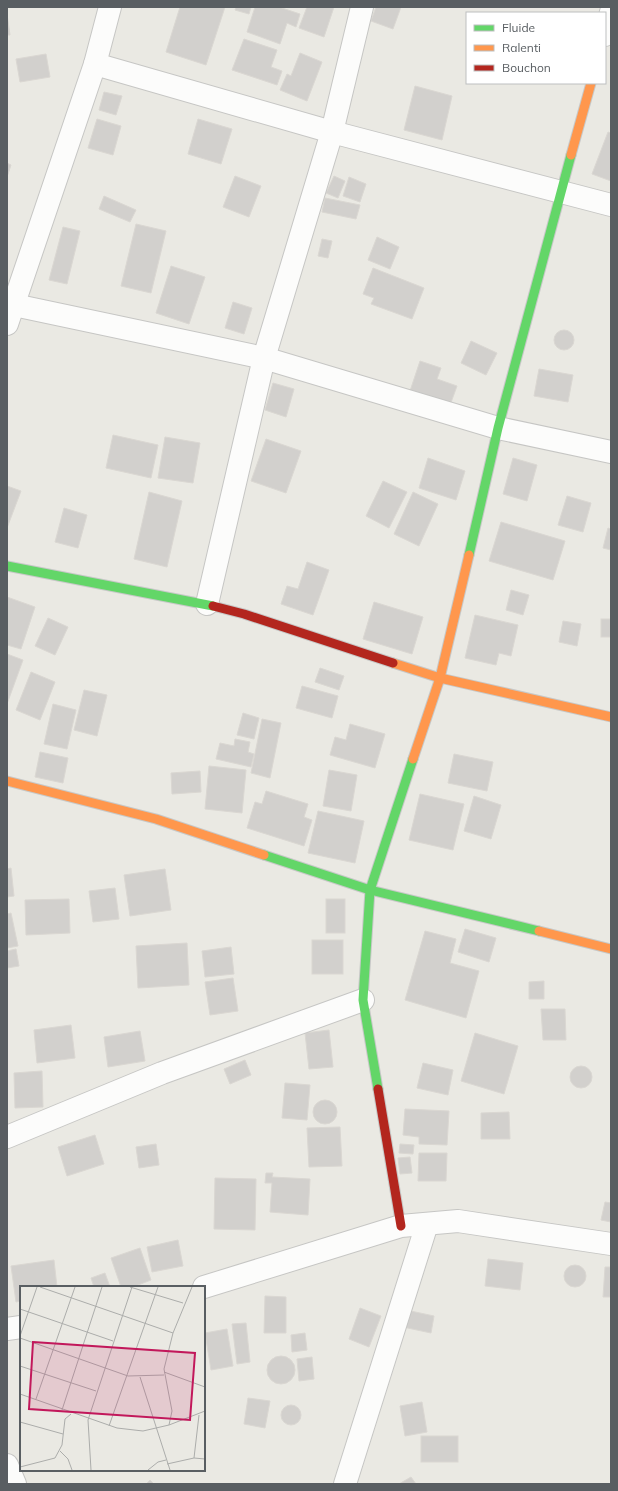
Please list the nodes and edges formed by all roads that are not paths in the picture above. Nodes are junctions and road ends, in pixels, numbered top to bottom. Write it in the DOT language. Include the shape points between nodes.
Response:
graph roads {
  1 [pos="110,7"];
  2 [pos="362,7"];
  3 [pos="611,12"];
  4 [pos="606,31"];
  5 [pos="96,64"];
  6 [pos="591,84"];
  7 [pos="332,132"];
  8 [pos="560,192"];
  9 [pos="611,205"];
  10 [pos="10,315"];
  11 [pos="264,358"];
  12 [pos="498,428"];
  13 [pos="611,452"];
  14 [pos="7,566"];
  15 [pos="207,604"];
  16 [pos="440,678"];
  17 [pos="611,717"];
  18 [pos="7,781"];
  19 [pos="370,890"];
  20 [pos="611,949"];
  21 [pos="363,1000"];
  22 [pos="7,1137"];
  23 [pos="427,1224"];
  24 [pos="401,1226"];
  25 [pos="611,1244"];
  26 [pos="205,1287"];
  27 [pos="20,1328"];
  28 [pos="7,1329"];
  29 [pos="7,1465"];
  30 [pos="15,1484"];
  31 [pos="345,1484"];
  1 -- 5 [label="street"];
  2 -- 7 [label="street"];
  3 -- 4 [label="street"];
  5 -- 7 [label="street"];
  5 -- 10 [label="street"];
  6 -- 8 [label="street"];
  7 -- 8 [label="street"];
  7 -- 11 [label="street"];
  8 -- 9 [label="street"];
  8 -- 12 [label="street"];
  10 -- 11 [label="street"];
  11 -- 12 [label="street"];
  11 -- 15 [label="street"];
  12 -- 13 [label="street"];
  12 -- 16 [label="street"];
  14 -- 15 [label="street"];
  15 -- 16 [label="street"];
  16 -- 17 [label="street"];
  16 -- 19 [label="street"];
  18 -- 19 [label="street" via="156,819"];
  19 -- 20 [label="street"];
  19 -- 21 [label="street"];
  21 -- 22 [label="street" via="162,1073"];
  21 -- 24 [label="street"];
  23 -- 24 [label="street"];
  23 -- 25 [label="street" via="458,1222"];
  23 -- 31 [label="street"];
  24 -- 26 [label="street"];
  27 -- 28 [label="street"];
  29 -- 30 [label="street"];
}
